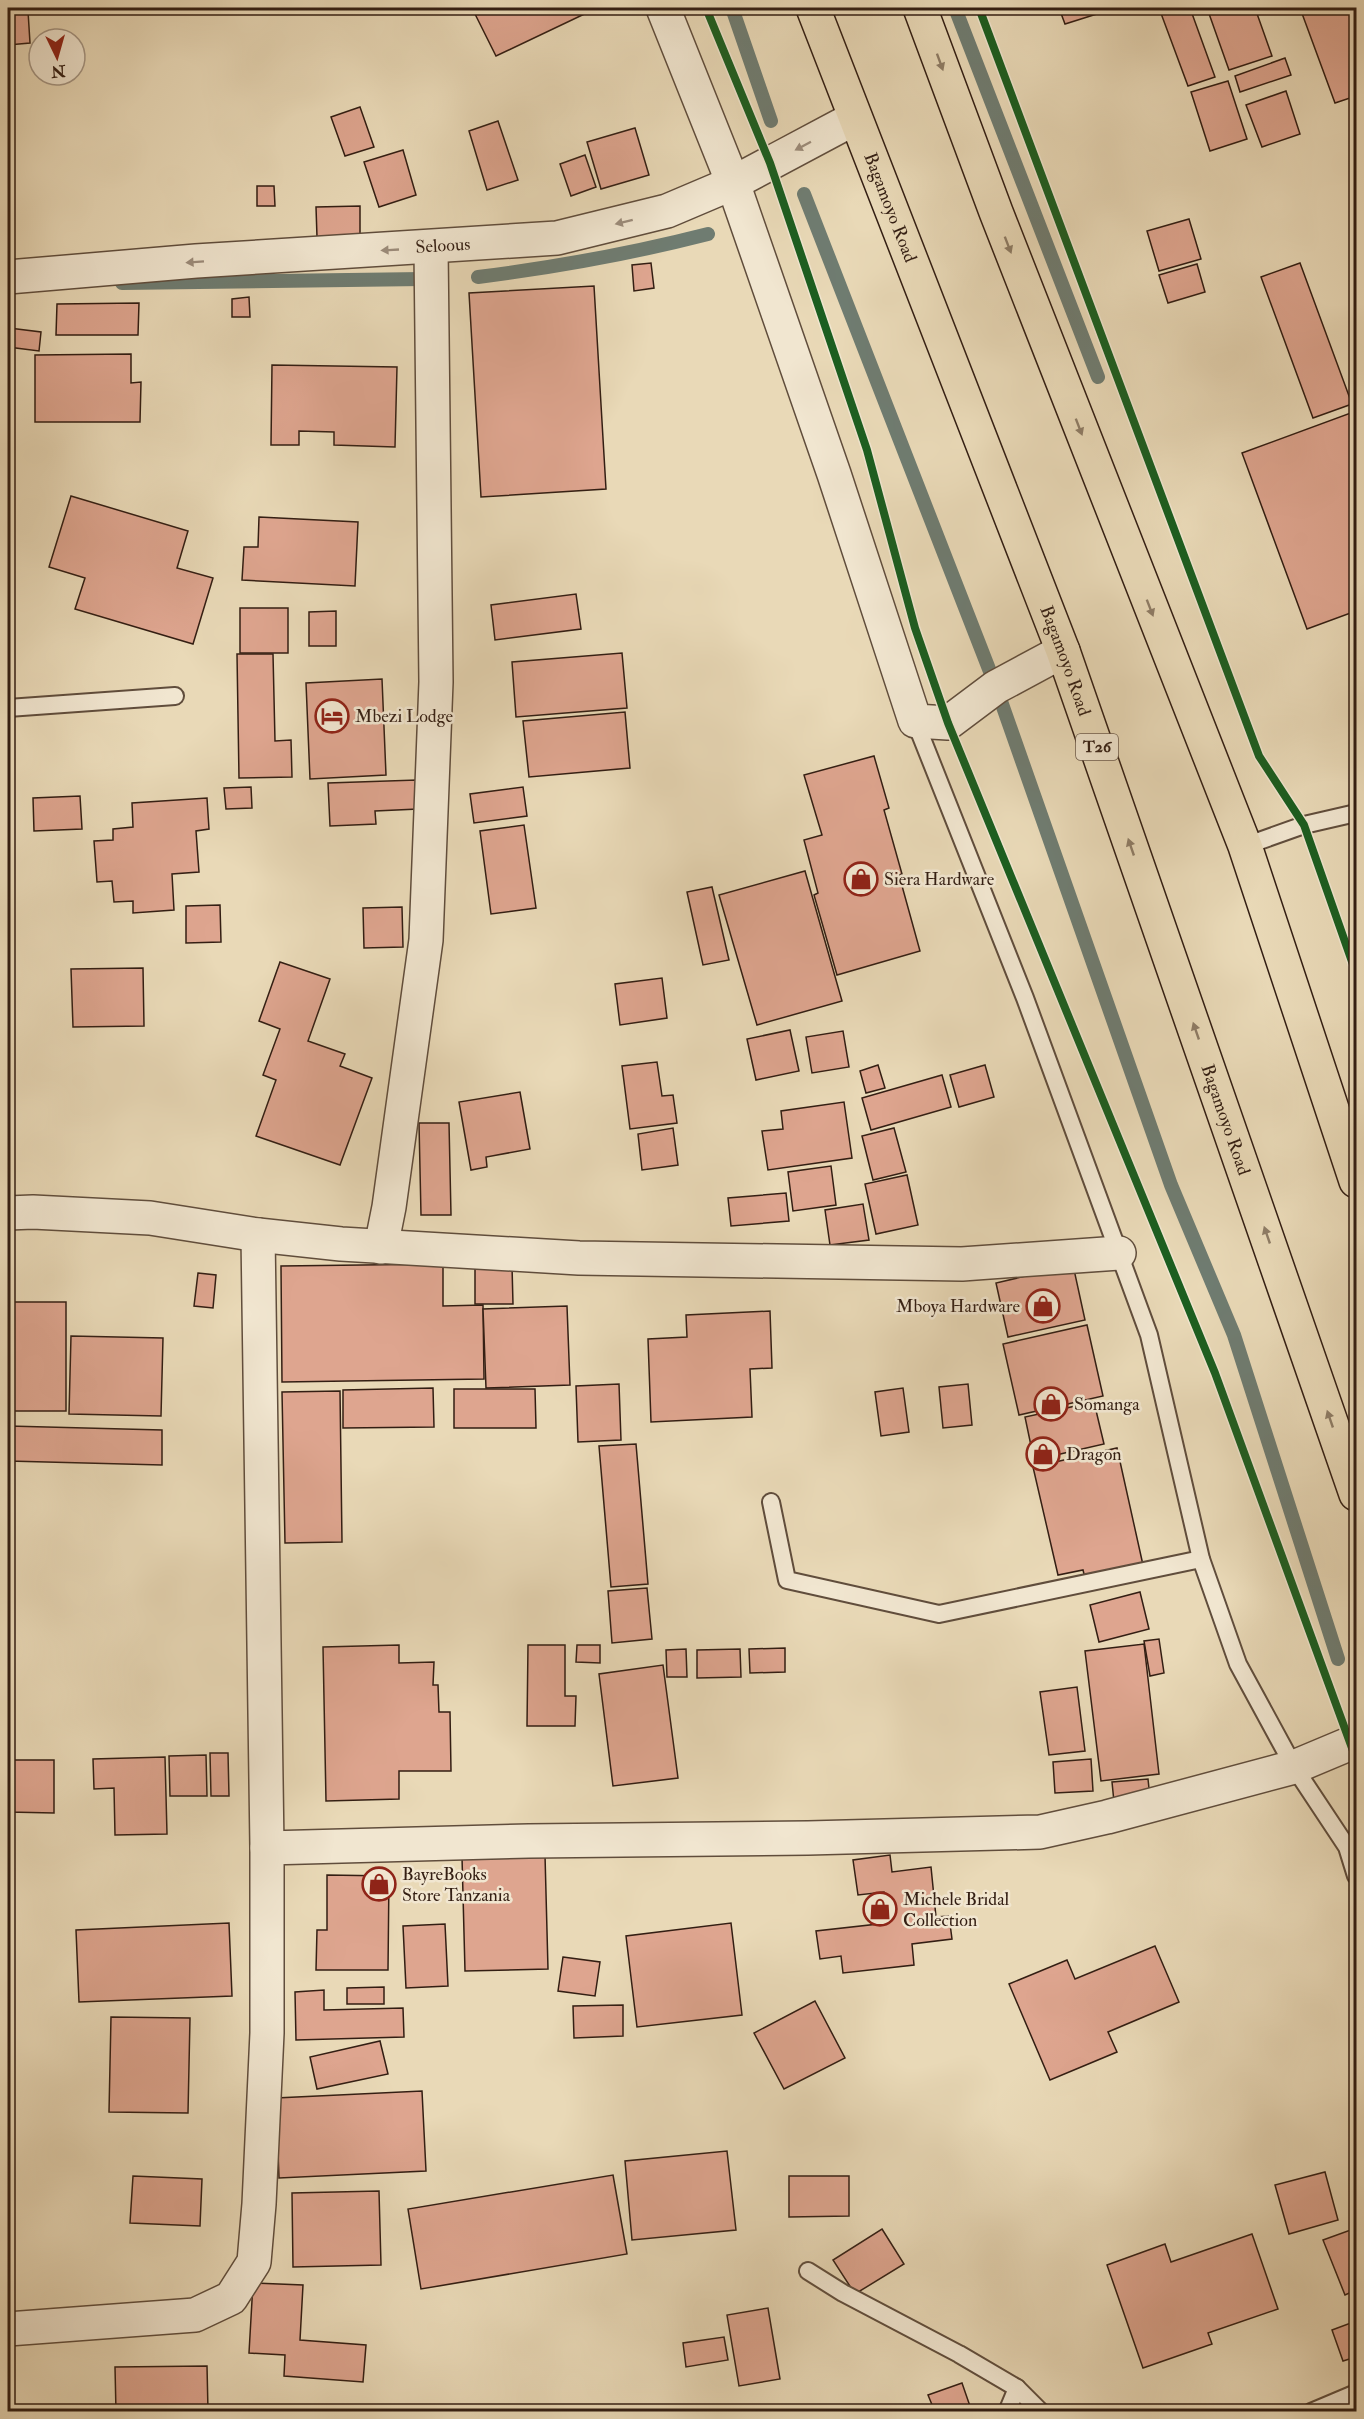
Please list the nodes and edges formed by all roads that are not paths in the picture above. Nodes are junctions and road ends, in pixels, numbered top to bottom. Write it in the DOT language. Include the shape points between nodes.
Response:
graph roads {
  1 [pos="663,8"];
  2 [pos="813,8"];
  3 [pos="920,8"];
  4 [pos="855,118"];
  5 [pos="733,183"];
  6 [pos="431,248"];
  7 [pos="8,277"];
  8 [pos="1063,651"];
  9 [pos="175,696"];
  10 [pos="8,708"];
  11 [pos="915,721"];
  12 [pos="1356,813"];
  13 [pos="1245,846"];
  14 [pos="1356,1181"];
  15 [pos="8,1213"];
  16 [pos="258,1235"];
  17 [pos="381,1247"];
  18 [pos="1119,1253"];
  19 [pos="1356,1494"];
  20 [pos="771,1502"];
  21 [pos="1201,1558"];
  22 [pos="1356,1741"];
  23 [pos="1294,1767"];
  24 [pos="267,1848"];
  25 [pos="1356,1876"];
  26 [pos="808,2271"];
  27 [pos="8,2329"];
  28 [pos="1017,2388"];
  29 [pos="1356,2393"];
  30 [pos="1007,2412"];
  31 [pos="1041,2412"];
  32 [pos="1311,2412"];
  1 -- 5 [label="street"];
  2 -- 4 [label="highway, Bagamoyo Road / T26"];
  3 -- 13 [label="highway, one-way" via="1004,234"];
  4 -- 5 [label="street, Seloous, one-way"];
  4 -- 8 [label="highway, Bagamoyo Road / T26"];
  5 -- 6 [label="street, Seloous, one-way" via="667,211 557,238"];
  5 -- 11 [label="street"];
  6 -- 7 [label="street, Seloous, one-way" via="196,261"];
  6 -- 17 [label="street" via="436,682 426,939"];
  8 -- 11 [label="street" via="996,687 948,723"];
  19 -- 8 [label="highway, Bagamoyo Road / T26, one-way"];
  9 -- 10 [label="lane"];
  11 -- 18 [label="lane" via="1025,998"];
  12 -- 13 [label="lane" via="1304,825"];
  13 -- 14 [label="highway"];
  15 -- 16 [label="street" via="150,1218"];
  16 -- 17 [label="street"];
  16 -- 24 [label="street"];
  17 -- 18 [label="street" via="579,1258 962,1264"];
  18 -- 21 [label="lane" via="1149,1335"];
  20 -- 21 [label="lane" via="787,1581 939,1614"];
  21 -- 23 [label="lane" via="1238,1664"];
  22 -- 23 [label="street"];
  23 -- 24 [label="street" via="1040,1832"];
  23 -- 25 [label="lane" via="1347,1847"];
  24 -- 27 [label="street" via="267,2033 254,2262 231,2298 195,2315"];
  26 -- 28 [label="lane"];
  28 -- 30 [label="lane"];
  28 -- 31 [label="lane"];
  29 -- 32 [label="lane"];
}
